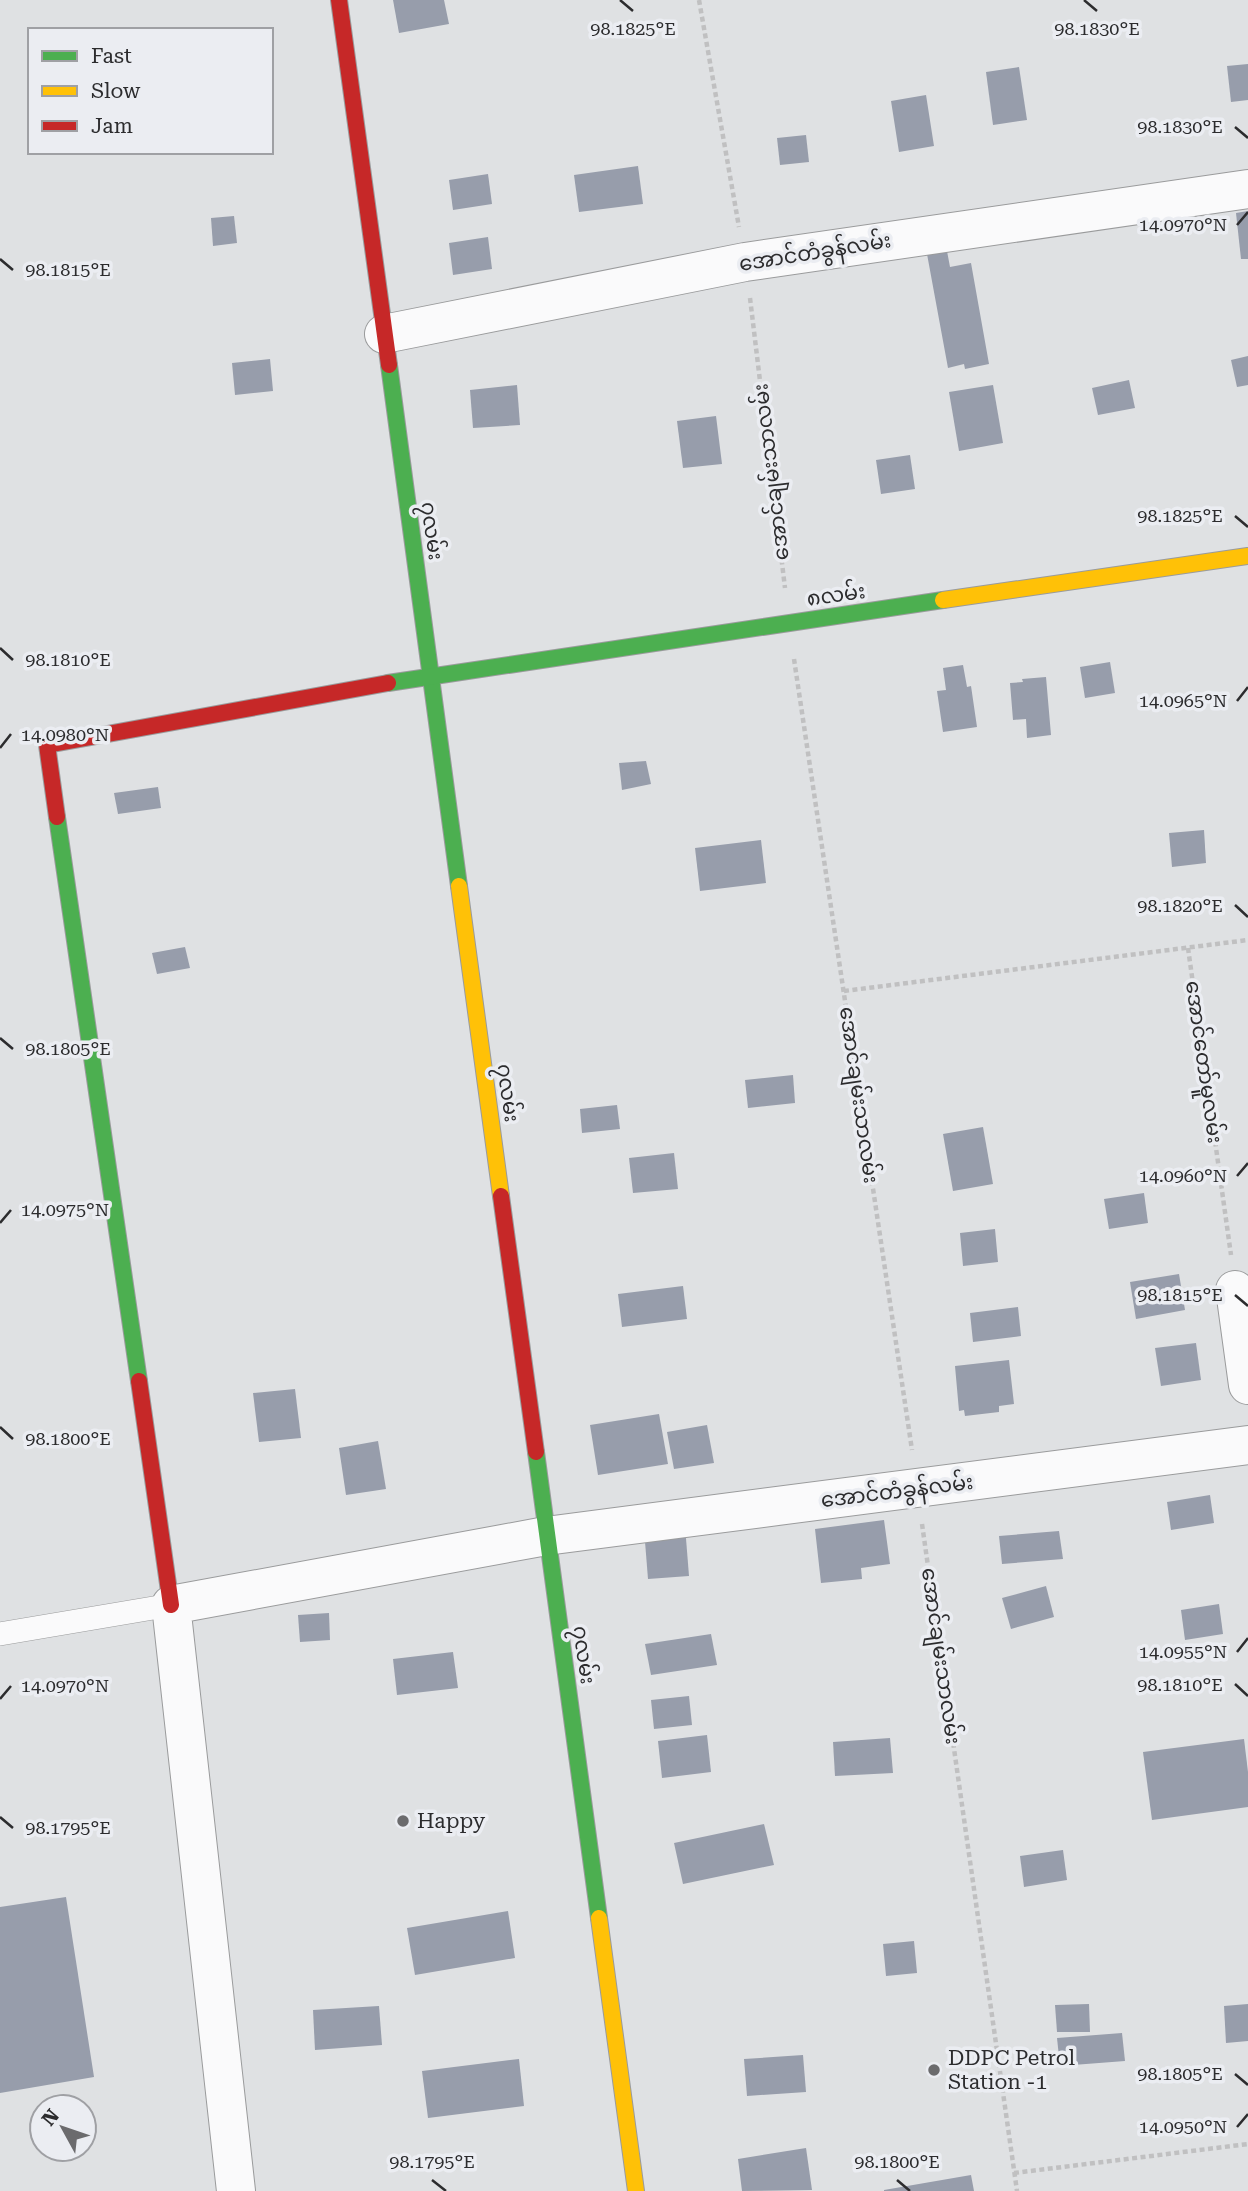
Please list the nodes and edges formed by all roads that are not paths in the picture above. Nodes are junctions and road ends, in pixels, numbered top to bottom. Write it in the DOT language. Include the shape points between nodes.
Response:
graph roads {
  1 [pos="339,0"];
  2 [pos="1248,189"];
  3 [pos="384,334"];
  4 [pos="1248,556"];
  5 [pos="430,675"];
  6 [pos="1235,1290"];
  7 [pos="1248,1385"];
  8 [pos="1248,1446"];
  9 [pos="546,1536"];
  10 [pos="171,1605"];
  11 [pos="0,1634"];
  12 [pos="236,2191"];
  13 [pos="636,2191"];
  1 -- 3 [label="street, ၇လမ်း"];
  2 -- 3 [label="street, အောင်တံခွန်လမ်း" via="745,262"];
  3 -- 5 [label="street, ၇လမ်း"];
  4 -- 5 [label="street, ၈လမ်း"];
  5 -- 9 [label="street, ၇လမ်း"];
  5 -- 10 [label="street, ၈လမ်း" via="47,745"];
  6 -- 7 [label="street"];
  8 -- 9 [label="street, အောင်တံခွန်လမ်း"];
  9 -- 10 [label="street, အောင်တံခွန်လမ်း"];
  9 -- 13 [label="street, ၇လမ်း"];
  10 -- 11 [label="lane"];
  10 -- 12 [label="street"];
}
